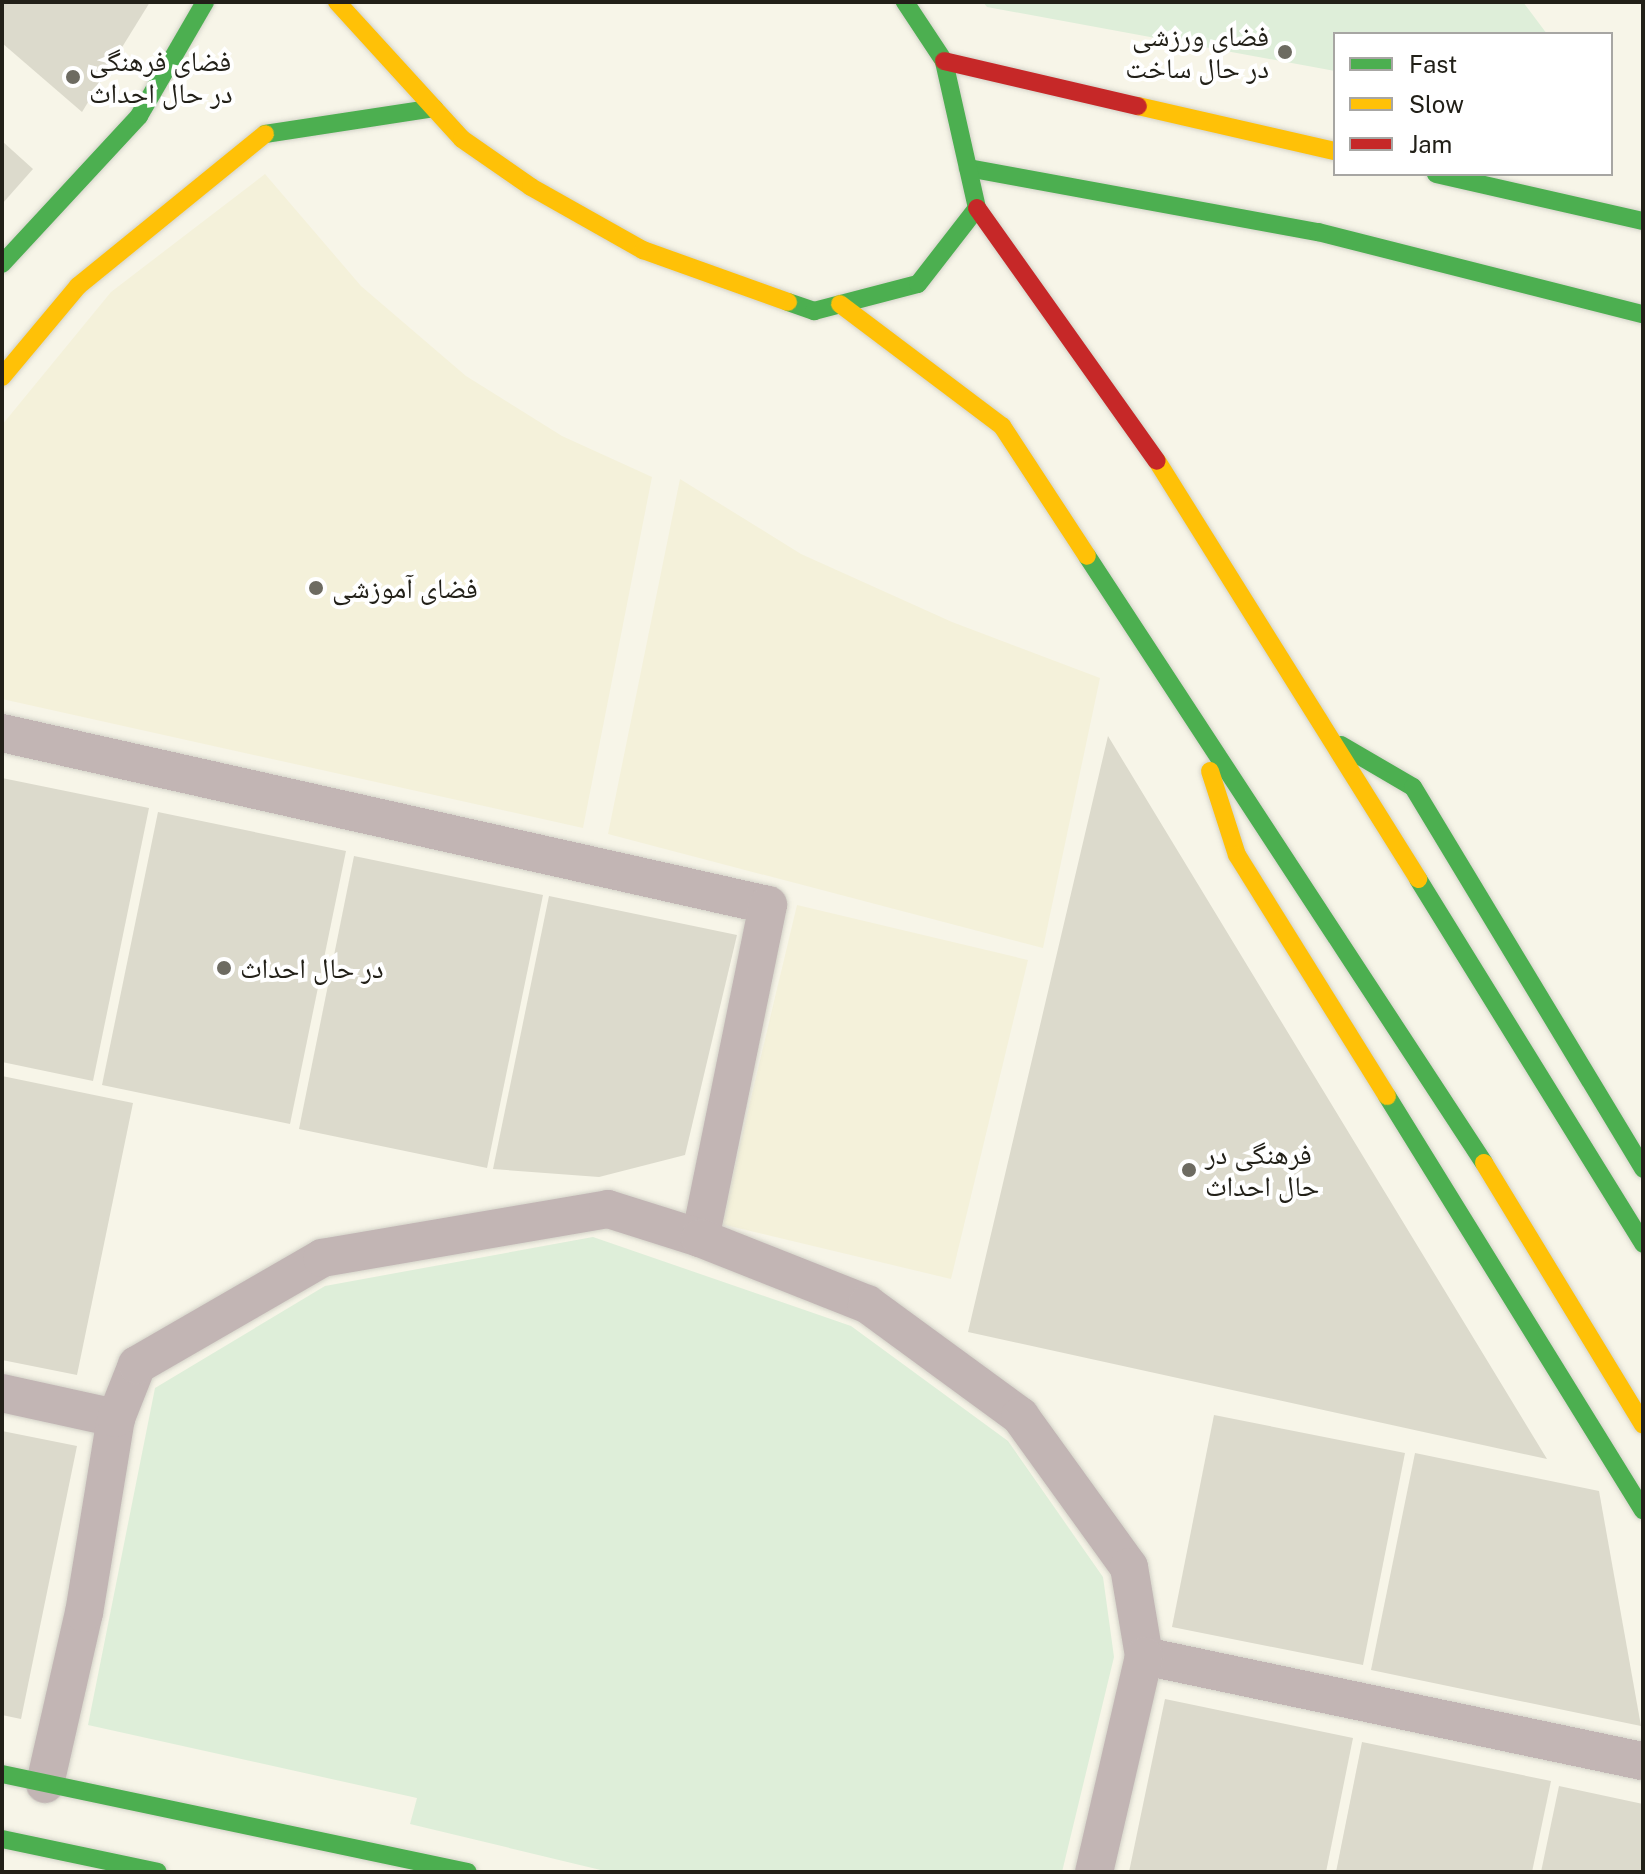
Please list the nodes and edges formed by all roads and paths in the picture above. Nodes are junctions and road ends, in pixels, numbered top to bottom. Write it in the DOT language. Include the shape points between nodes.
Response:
graph roads {
  1 [pos="205,2"];
  2 [pos="337,2"];
  3 [pos="905,2"];
  4 [pos="944,61"];
  5 [pos="434,108"];
  6 [pos="1333,151"];
  7 [pos="968,168"];
  8 [pos="1445,176"];
  9 [pos="977,208"];
  10 [pos="1643,221"];
  11 [pos="2,264"];
  12 [pos="840,304"];
  13 [pos="1643,314"];
  14 [pos="2,377"];
  15 [pos="1192,715"];
  16 [pos="2,733"];
  17 [pos="1336,742"];
  18 [pos="1643,1169"];
  19 [pos="700,1238"];
  20 [pos="1643,1244"];
  21 [pos="2,1393"];
  22 [pos="116,1418"];
  23 [pos="1643,1424"];
  24 [pos="1643,1510"];
  25 [pos="1144,1656"];
  26 [pos="1642,1761"];
  27 [pos="2,1774"];
  28 [pos="45,1784"];
  29 [pos="18,1852"];
  30 [pos="158,1872"];
  31 [pos="468,1872"];
  32 [pos="1094,1872"];
  1 -- 11 [label="street" via="139,116"];
  2 -- 5 [label="street"];
  3 -- 4 [label="street"];
  4 -- 6 [label="street"];
  4 -- 7 [label="street"];
  5 -- 12 [label="street" via="462,139 531,187 643,250 814,311"];
  5 -- 14 [label="street" via="271,129 78,286"];
  7 -- 9 [label="street"];
  7 -- 13 [label="street" via="1318,232"];
  8 -- 10 [label="street"];
  9 -- 12 [label="street" via="918,284"];
  9 -- 17 [label="street" via="1187,503"];
  12 -- 15 [label="street" via="1002,426"];
  15 -- 23 [label="street" via="1496,1181"];
  15 -- 24 [label="street" via="1237,855"];
  16 -- 19 [label="street" via="768,905"];
  17 -- 18 [label="street" via="1413,787"];
  17 -- 20 [label="street"];
  19 -- 22 [label="street" via="608,1209 322,1258 137,1365"];
  19 -- 25 [label="street" via="867,1304 1020,1416 1129,1567"];
  21 -- 22 [label="street"];
  22 -- 28 [label="street" via="84,1613"];
  25 -- 26 [label="street"];
  25 -- 32 [label="street"];
  27 -- 28 [label="street"];
  28 -- 31 [label="street"];
  29 -- 30 [label="street"];
}
